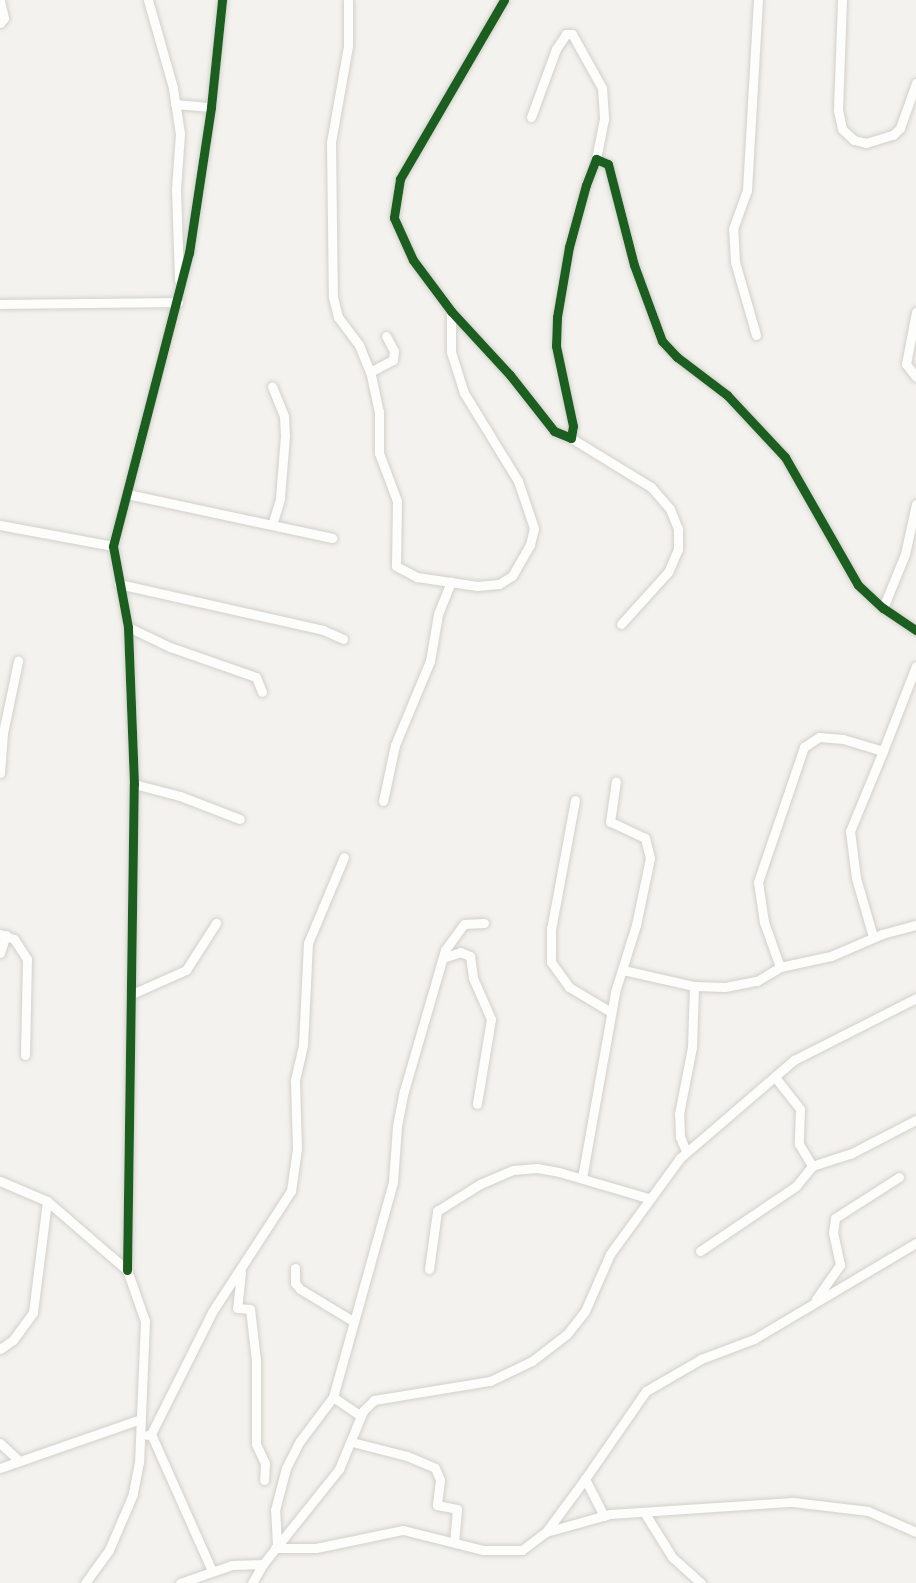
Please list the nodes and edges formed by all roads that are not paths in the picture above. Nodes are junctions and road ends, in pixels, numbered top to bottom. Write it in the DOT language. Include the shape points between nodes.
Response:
graph roads {
  1 [pos="0,0"];
  2 [pos="148,0"];
  3 [pos="222,0"];
  4 [pos="348,0"];
  5 [pos="504,0"];
  6 [pos="758,0"];
  7 [pos="842,0"];
  8 [pos="0,23"];
  9 [pos="916,83"];
  10 [pos="175,104"];
  11 [pos="211,107"];
  12 [pos="531,117"];
  13 [pos="596,159"];
  14 [pos="180,291"];
  15 [pos="178,302"];
  16 [pos="0,304"];
  17 [pos="451,311"];
  18 [pos="916,312"];
  19 [pos="756,335"];
  20 [pos="386,336"];
  21 [pos="370,372"];
  22 [pos="916,377"];
  23 [pos="272,386"];
  24 [pos="571,438"];
  25 [pos="127,494"];
  26 [pos="916,504"];
  27 [pos="272,525"];
  28 [pos="0,527"];
  29 [pos="332,538"];
  30 [pos="114,546"];
  31 [pos="451,582"];
  32 [pos="119,584"];
  33 [pos="883,609"];
  34 [pos="621,624"];
  35 [pos="128,627"];
  36 [pos="916,630"];
  37 [pos="342,639"];
  38 [pos="18,661"];
  39 [pos="916,666"];
  40 [pos="262,692"];
  41 [pos="883,751"];
  42 [pos="0,773"];
  43 [pos="616,781"];
  44 [pos="134,784"];
  45 [pos="575,800"];
  46 [pos="383,801"];
  47 [pos="240,819"];
  48 [pos="344,857"];
  49 [pos="216,923"];
  50 [pos="484,923"];
  51 [pos="916,925"];
  52 [pos="3,934"];
  53 [pos="873,937"];
  54 [pos="0,953"];
  55 [pos="443,958"];
  56 [pos="780,968"];
  57 [pos="623,970"];
  58 [pos="694,986"];
  59 [pos="132,994"];
  60 [pos="916,999"];
  61 [pos="611,1012"];
  62 [pos="25,1055"];
  63 [pos="775,1077"];
  64 [pos="477,1104"];
  65 [pos="916,1120"];
  66 [pos="686,1151"];
  67 [pos="813,1166"];
  68 [pos="899,1177"];
  69 [pos="582,1178"];
  70 [pos="0,1181"];
  71 [pos="648,1198"];
  72 [pos="47,1201"];
  73 [pos="916,1243"];
  74 [pos="700,1251"];
  75 [pos="244,1260"];
  76 [pos="295,1268"];
  77 [pos="429,1269"];
  78 [pos="127,1270"];
  79 [pos="814,1301"];
  80 [pos="353,1321"];
  81 [pos="0,1349"];
  82 [pos="333,1397"];
  83 [pos="361,1416"];
  84 [pos="141,1419"];
  85 [pos="151,1434"];
  86 [pos="140,1435"];
  87 [pos="352,1442"];
  88 [pos="0,1443"];
  89 [pos="19,1461"];
  90 [pos="0,1468"];
  91 [pos="585,1479"];
  92 [pos="264,1480"];
  93 [pos="644,1512"];
  94 [pos="604,1516"];
  95 [pos="546,1532"];
  96 [pos="916,1532"];
  97 [pos="454,1541"];
  98 [pos="276,1546"];
  99 [pos="263,1564"];
  100 [pos="212,1571"];
  101 [pos="85,1583"];
  102 [pos="180,1583"];
  103 [pos="252,1583"];
  104 [pos="700,1583"];
  1 -- 8 [label="street" via="4,18"];
  2 -- 10 [label="street"];
  3 -- 11 [label="street"];
  4 -- 21 [label="street" via="348,46 331,142 333,297 338,317 359,345"];
  5 -- 17 [label="street" via="418,143 395,194 394,218 400,237"];
  6 -- 19 [label="street" via="747,190 733,229 735,262"];
  7 -- 9 [label="street" via="838,110 842,129 854,140 866,143 893,135 900,128"];
  10 -- 11 [label="street"];
  10 -- 14 [label="street" via="180,134 176,189"];
  11 -- 14 [label="street"];
  12 -- 13 [label="street" via="556,49 566,34 572,34 602,88 604,119"];
  13 -- 24 [label="street" via="569,247 555,331 573,426"];
  13 -- 33 [label="street" via="610,169 632,256 663,341 677,357 727,395 785,457 845,565"];
  14 -- 15 [label="street"];
  15 -- 16 [label="street"];
  15 -- 25 [label="street"];
  17 -- 24 [label="street" via="510,375 554,431"];
  17 -- 31 [label="street" via="451,352 464,393 518,481 534,528 530,545 506,581 477,586"];
  18 -- 22 [label="street" via="906,364"];
  20 -- 21 [label="street" via="394,351 393,360"];
  21 -- 31 [label="street" via="379,412 379,453 398,501 396,566 406,574"];
  23 -- 27 [label="street" via="284,416 285,436 281,489"];
  24 -- 34 [label="street" via="651,487 666,503 678,529 678,549 668,572"];
  25 -- 27 [label="street"];
  25 -- 30 [label="street"];
  26 -- 33 [label="street" via="905,554"];
  27 -- 29 [label="street"];
  28 -- 30 [label="street"];
  30 -- 32 [label="street"];
  31 -- 46 [label="street" via="438,614 430,661 395,745"];
  32 -- 35 [label="street"];
  32 -- 37 [label="street" via="323,630"];
  33 -- 36 [label="street"];
  35 -- 40 [label="street" via="170,647 256,677"];
  35 -- 44 [label="street"];
  38 -- 42 [label="street" via="3,733"];
  39 -- 41 [label="street"];
  41 -- 53 [label="street" via="850,831 856,878"];
  41 -- 56 [label="street" via="831,737 811,740 804,747 758,882 765,922"];
  43 -- 57 [label="street" via="610,822 645,838 650,847"];
  44 -- 47 [label="street" via="180,796"];
  44 -- 59 [label="street"];
  45 -- 61 [label="street" via="550,929 551,962 569,987"];
  48 -- 75 [label="street" via="308,943 303,1045 295,1080 297,1149 291,1191"];
  49 -- 59 [label="street" via="186,970"];
  50 -- 55 [label="street" via="472,922 458,928"];
  51 -- 53 [label="street"];
  52 -- 54 [label="street"];
  52 -- 62 [label="street" via="22,948 27,959"];
  53 -- 56 [label="street" via="831,956"];
  55 -- 64 [label="street" via="460,952 470,956 476,987 491,1019"];
  55 -- 80 [label="street" via="400,1108 393,1182"];
  56 -- 58 [label="street" via="742,986"];
  57 -- 58 [label="street"];
  57 -- 61 [label="street"];
  58 -- 66 [label="street" via="692,1047 680,1114 680,1137"];
  59 -- 78 [label="street"];
  60 -- 63 [label="street" via="824,1042"];
  61 -- 69 [label="street"];
  63 -- 66 [label="street"];
  63 -- 67 [label="street" via="800,1109 799,1144"];
  65 -- 67 [label="street" via="850,1154"];
  66 -- 71 [label="street"];
  67 -- 74 [label="street" via="796,1186"];
  68 -- 79 [label="street" via="835,1218 833,1233 840,1265"];
  69 -- 71 [label="street"];
  69 -- 77 [label="street" via="524,1168 451,1200 434,1218"];
  70 -- 72 [label="street"];
  71 -- 83 [label="street" via="610,1254 585,1311 567,1334 532,1361 490,1381 380,1397"];
  72 -- 78 [label="street"];
  72 -- 81 [label="street" via="33,1312 13,1340"];
  73 -- 79 [label="street"];
  75 -- 85 [label="street" via="204,1326"];
  75 -- 92 [label="street" via="237,1308 250,1309 256,1360 256,1444 265,1463"];
  76 -- 80 [label="street" via="300,1289"];
  78 -- 84 [label="street" via="145,1321"];
  79 -- 91 [label="street" via="754,1339 701,1359 654,1385 637,1401"];
  80 -- 82 [label="street"];
  82 -- 83 [label="street"];
  82 -- 98 [label="street" via="286,1468 274,1510"];
  83 -- 87 [label="street"];
  84 -- 86 [label="street"];
  84 -- 89 [label="street"];
  85 -- 86 [label="street"];
  85 -- 100 [label="street"];
  86 -- 101 [label="street" via="139,1462 123,1522"];
  87 -- 97 [label="street" via="407,1456 435,1468 440,1480 437,1505 457,1509"];
  87 -- 98 [label="street" via="339,1469"];
  88 -- 89 [label="street"];
  89 -- 90 [label="street"];
  91 -- 94 [label="street"];
  91 -- 95 [label="street"];
  93 -- 94 [label="street"];
  93 -- 96 [label="street" via="794,1502 868,1511"];
  93 -- 104 [label="street" via="672,1557"];
  94 -- 95 [label="street"];
  95 -- 97 [label="street" via="522,1550 483,1550"];
  97 -- 98 [label="street" via="403,1530 316,1548"];
  98 -- 99 [label="street"];
  99 -- 100 [label="street" via="232,1565"];
  99 -- 103 [label="street"];
  100 -- 102 [label="street"];
}
